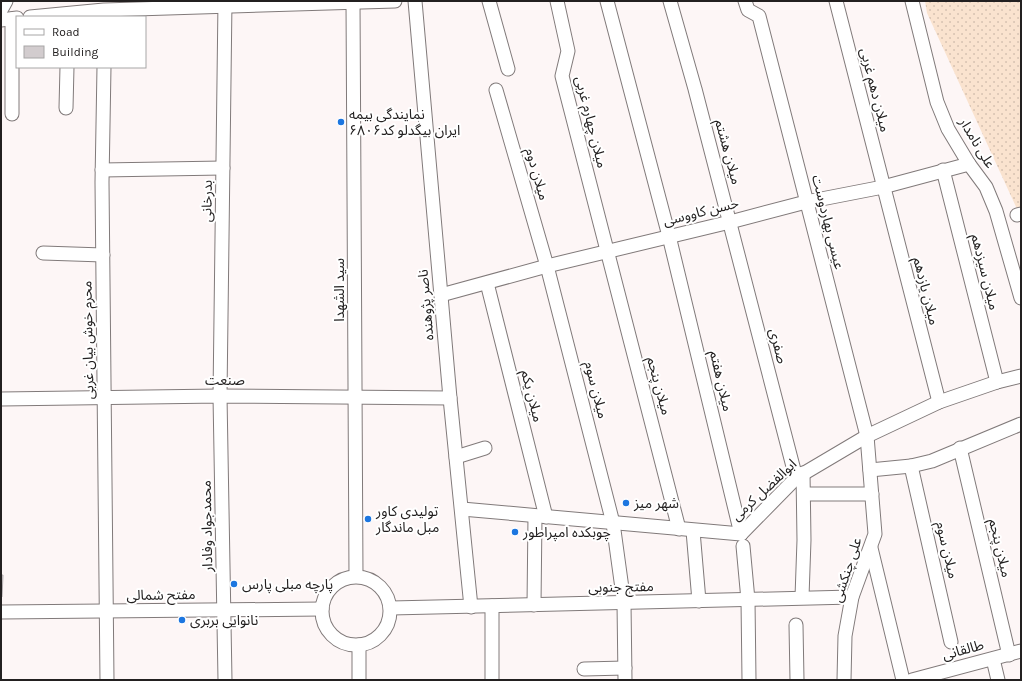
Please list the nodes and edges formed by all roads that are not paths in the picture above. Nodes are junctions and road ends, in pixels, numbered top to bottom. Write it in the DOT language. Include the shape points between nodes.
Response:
graph roads {
  1 [pos="6,1"];
  2 [pos="395,1"];
  3 [pos="415,1"];
  4 [pos="489,1"];
  5 [pos="557,1"];
  6 [pos="608,1"];
  7 [pos="670,1"];
  8 [pos="745,1"];
  9 [pos="836,1"];
  10 [pos="912,1"];
  11 [pos="353,2"];
  12 [pos="225,4"];
  13 [pos="104,9"];
  14 [pos="1,10"];
  15 [pos="68,15"];
  16 [pos="49,16"];
  17 [pos="10,19"];
  18 [pos="67,68"];
  19 [pos="104,68"];
  20 [pos="508,69"];
  21 [pos="496,90"];
  22 [pos="66,108"];
  23 [pos="12,114"];
  24 [pos="969,164"];
  25 [pos="223,168"];
  26 [pos="102,170"];
  27 [pos="943,170"];
  28 [pos="883,187"];
  29 [pos="806,202"];
  30 [pos="730,222"];
  31 [pos="669,236"];
  32 [pos="607,251"];
  33 [pos="43,254"];
  34 [pos="103,255"];
  35 [pos="547,266"];
  36 [pos="487,283"];
  37 [pos="441,295"];
  38 [pos="1021,298"];
  39 [pos="1021,376"];
  40 [pos="997,382"];
  41 [pos="220,396"];
  42 [pos="104,397"];
  43 [pos="355,397"];
  44 [pos="450,398"];
  45 [pos="1,399"];
  46 [pos="939,402"];
  47 [pos="1021,424"];
  48 [pos="867,436"];
  49 [pos="485,448"];
  50 [pos="960,448"];
  51 [pos="456,457"];
  52 [pos="911,466"];
  53 [pos="870,470"];
  54 [pos="799,476"];
  55 [pos="804,494"];
  56 [pos="872,494"];
  57 [pos="462,509"];
  58 [pos="540,516"];
  59 [pos="613,523"];
  60 [pos="679,529"];
  61 [pos="693,531"];
  62 [pos="742,540"];
  63 [pos="871,548"];
  64 [pos="356,576"];
  65 [pos="802,597"];
  66 [pos="852,597"];
  67 [pos="748,600"];
  68 [pos="698,601"];
  69 [pos="624,603"];
  70 [pos="534,605"];
  71 [pos="492,606"];
  72 [pos="471,607"];
  73 [pos="391,608"];
  74 [pos="225,610"];
  75 [pos="322,610"];
  76 [pos="1,612"];
  77 [pos="107,612"];
  78 [pos="796,626"];
  79 [pos="951,642"];
  80 [pos="359,645"];
  81 [pos="1015,653"];
  82 [pos="993,659"];
  83 [pos="584,669"];
  84 [pos="625,674"];
  85 [pos="919,679"];
  86 [pos="107,680"];
  87 [pos="225,680"];
  88 [pos="359,680"];
  89 [pos="492,680"];
  90 [pos="749,680"];
  91 [pos="797,680"];
  92 [pos="844,680"];
  93 [pos="903,680"];
  94 [pos="998,680"];
  1 -- 14 [label="street"];
  2 -- 11 [label="street"];
  3 -- 37 [label="street, ناصر پژوهنده"];
  4 -- 20 [label="street"];
  5 -- 32 [label="street, میلان چهارم غربی" via="568,51 562,76"];
  6 -- 31 [label="street, میلان هفتم"];
  7 -- 30 [label="street, میلان هشتم"];
  8 -- 29 [label="street, عیسی بهاردوست" via="748,10 759,16"];
  9 -- 28 [label="street, میلان دهم غربی"];
  10 -- 24 [label="street, علی نامدار" via="937,102 948,129"];
  11 -- 12 [label="street"];
  11 -- 43 [label="street, سید الشهدا"];
  12 -- 13 [label="street"];
  12 -- 25 [label="street, بدرخانی"];
  13 -- 15 [label="street"];
  15 -- 16 [label="street"];
  17 -- 23 [label="street"];
  18 -- 22 [label="street"];
  19 -- 26 [label="street, محرم خوش بیان غربی"];
  21 -- 35 [label="street, میلان دوم"];
  24 -- 27 [label="street, حسن کاووسی"];
  24 -- 38 [label="street, علی نامدار" via="986,187 996,211"];
  25 -- 26 [label="street"];
  25 -- 41 [label="street, بدرخانی"];
  26 -- 34 [label="street, محرم خوش بیان غربی"];
  27 -- 28 [label="street, حسن کاووسی"];
  27 -- 40 [label="street, میلان سیزدهم"];
  28 -- 29 [label="street, حسن کاووسی"];
  28 -- 46 [label="street, میلان یازدهم"];
  29 -- 30 [label="street, حسن کاووسی"];
  29 -- 48 [label="street, عیسی بهاردوست"];
  30 -- 31 [label="street, حسن کاووسی"];
  30 -- 54 [label="street, صفری"];
  31 -- 32 [label="street, حسن کاووسی"];
  31 -- 62 [label="street, میلان هفتم"];
  32 -- 35 [label="street, حسن کاووسی"];
  32 -- 60 [label="street, میلان پنجم"];
  33 -- 34 [label="street"];
  34 -- 42 [label="street, محرم خوش بیان غربی"];
  35 -- 36 [label="street, حسن کاووسی"];
  35 -- 59 [label="street, میلان سوم"];
  36 -- 37 [label="street, حسن کاووسی"];
  36 -- 58 [label="street, میلان یکم"];
  37 -- 44 [label="street, ناصر پژوهنده"];
  39 -- 40 [label="street, ابوالفضل کرمی"];
  40 -- 46 [label="street, ابوالفضل کرمی"];
  41 -- 42 [label="street, صنعت"];
  41 -- 43 [label="street, صنعت"];
  41 -- 74 [label="street, محمدجواد وفادار"];
  42 -- 45 [label="street, صنعت"];
  42 -- 77 [label="street, محرم خوش بیان غربی"];
  43 -- 44 [label="street, صنعت"];
  43 -- 64 [label="street, سید الشهدا"];
  44 -- 51 [label="street, ناصر پژوهنده"];
  46 -- 48 [label="street, ابوالفضل کرمی"];
  47 -- 50 [label="street"];
  48 -- 53 [label="street, عیسی بهاردوست"];
  48 -- 54 [label="street, ابوالفضل کرمی"];
  49 -- 51 [label="street"];
  50 -- 52 [label="street" via="932,461"];
  50 -- 81 [label="street, میلان پنجم"];
  51 -- 57 [label="street, ناصر پژوهنده"];
  52 -- 53 [label="street"];
  52 -- 79 [label="street, میلان سوم"];
  53 -- 56 [label="street, علی چنکشی"];
  54 -- 55 [label="street, صفری"];
  54 -- 62 [label="street, ابوالفضل کرمی"];
  55 -- 56 [label="street"];
  55 -- 65 [label="street, صفری"];
  56 -- 63 [label="street, علی چنکشی" via="875,534"];
  57 -- 58 [label="street, ابوالفضل کرمی"];
  57 -- 72 [label="street, ناصر پژوهنده"];
  58 -- 59 [label="street, ابوالفضل کرمی"];
  58 -- 70 [label="street, میلان یکم"];
  59 -- 60 [label="street, ابوالفضل کرمی"];
  59 -- 69 [label="street, میلان سوم"];
  60 -- 61 [label="street, ابوالفضل کرمی"];
  61 -- 62 [label="street, ابوالفضل کرمی"];
  61 -- 68 [label="street"];
  62 -- 67 [label="street, میلان هفتم"];
  63 -- 66 [label="street, علی چنکشی"];
  63 -- 93 [label="street"];
  64 -- 73 [label="street" via="376,582 389,598"];
  64 -- 75 [label="street" via="336,582 324,599"];
  65 -- 66 [label="street, مفتح جنوبی"];
  65 -- 67 [label="street, مفتح جنوبی"];
  66 -- 92 [label="street, علی چنکشی" via="845,636"];
  67 -- 68 [label="street, مفتح جنوبی"];
  67 -- 90 [label="street, میلان هفتم"];
  68 -- 69 [label="street, مفتح جنوبی"];
  69 -- 70 [label="street, مفتح جنوبی"];
  69 -- 84 [label="street, میلان سوم"];
  70 -- 71 [label="street, مفتح جنوبی"];
  71 -- 72 [label="street, مفتح جنوبی"];
  71 -- 89 [label="street"];
  72 -- 73 [label="street, مفتح جنوبی"];
  73 -- 80 [label="street" via="386,629 370,643"];
  74 -- 75 [label="street, مفتح شمالی"];
  74 -- 77 [label="street, مفتح شمالی"];
  74 -- 87 [label="street, محمدجواد وفادار"];
  75 -- 80 [label="street" via="323,621 337,640"];
  76 -- 77 [label="street, مفتح شمالی"];
  77 -- 86 [label="street, محرم خوش بیان غربی"];
  78 -- 91 [label="street"];
  80 -- 88 [label="street"];
  81 -- 82 [label="street, طالقانی"];
  82 -- 85 [label="street, طالقانی"];
  82 -- 94 [label="street"];
  83 -- 84 [label="street"];
}
